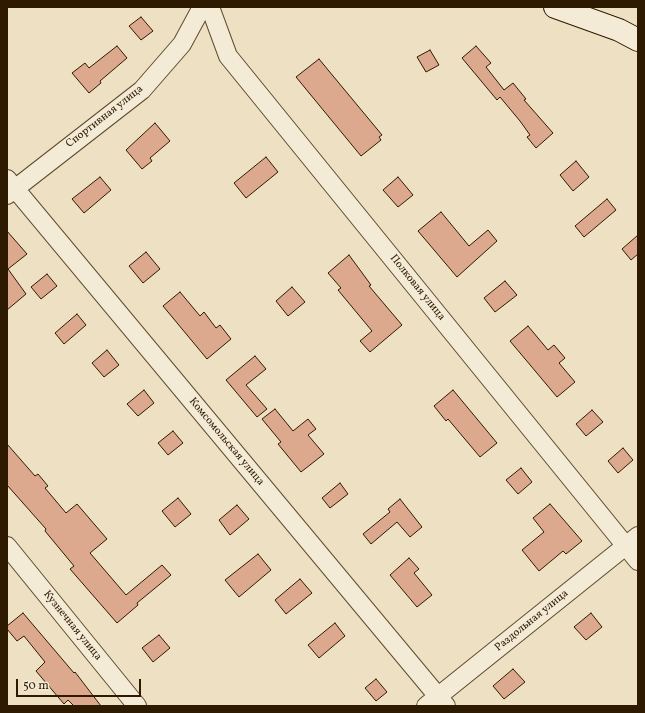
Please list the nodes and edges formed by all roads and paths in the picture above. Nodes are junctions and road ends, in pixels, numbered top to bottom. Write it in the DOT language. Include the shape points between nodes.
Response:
graph roads {
  1 [pos="202,7"];
  2 [pos="210,7"];
  3 [pos="555,7"];
  4 [pos="638,40"];
  5 [pos="10,187"];
  6 [pos="632,541"];
  7 [pos="7,546"];
  8 [pos="638,561"];
  9 [pos="437,703"];
  10 [pos="137,706"];
  1 -- 5 [label="street, Спортивная улица" via="182,44 142,90"];
  2 -- 6 [label="street, Полковая улица" via="228,56"];
  3 -- 4 [label="main road" via="619,30"];
  5 -- 9 [label="street, Комсомольская улица"];
  6 -- 8 [label="street, Полковая улица"];
  6 -- 9 [label="street, Раздольная улица"];
  7 -- 10 [label="street, Кузнечная улица"];
}
